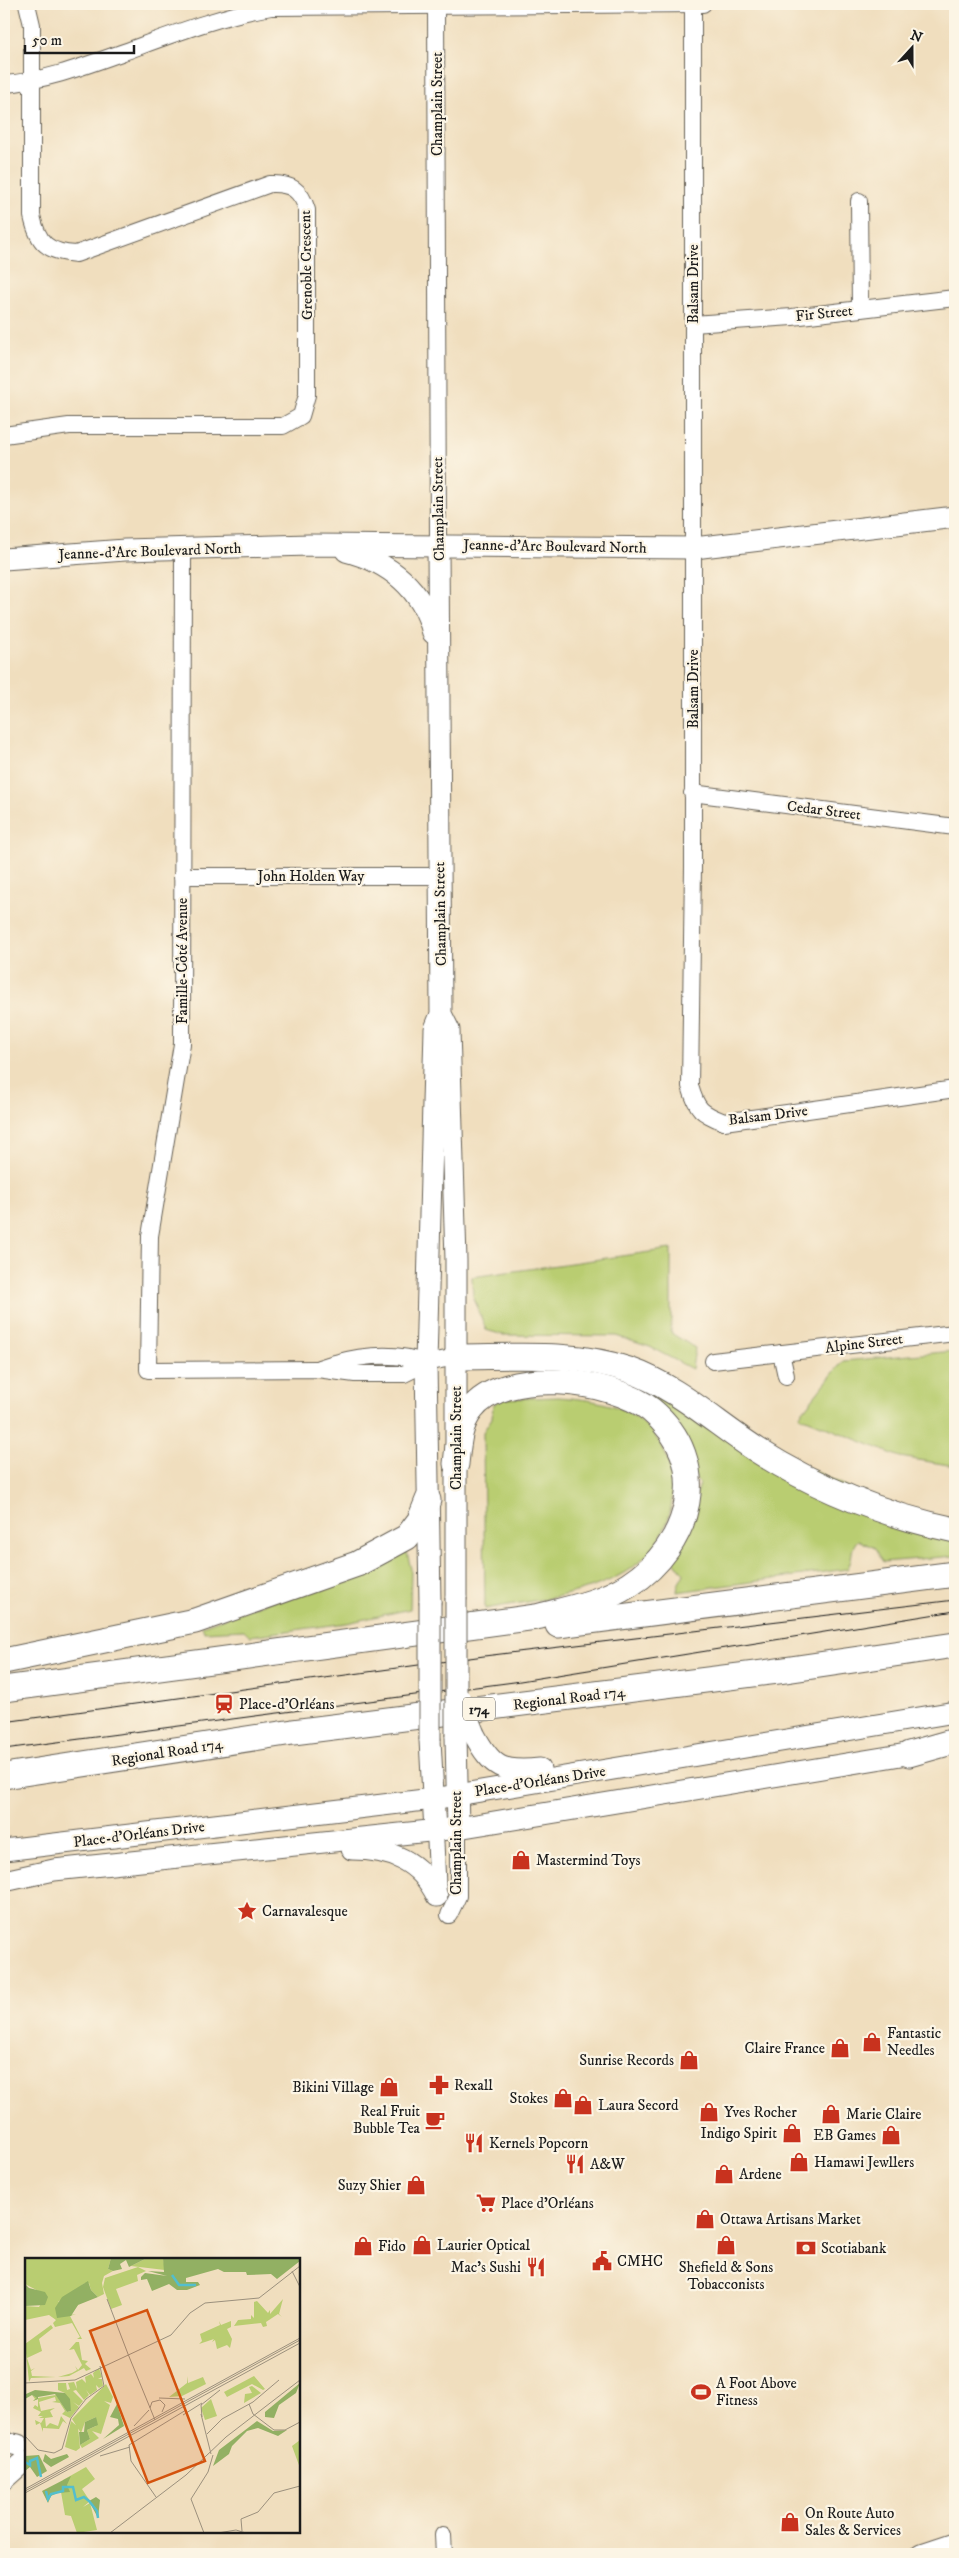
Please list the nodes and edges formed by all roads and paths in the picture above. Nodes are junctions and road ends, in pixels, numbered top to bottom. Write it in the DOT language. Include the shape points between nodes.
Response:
graph roads {
  1 [pos="27,4"];
  2 [pos="698,4"];
  3 [pos="436,5"];
  4 [pos="32,82"];
  5 [pos="4,84"];
  6 [pos="859,201"];
  7 [pos="955,298"];
  8 [pos="860,309"];
  9 [pos="693,324"];
  10 [pos="4,435"];
  11 [pos="955,517"];
  12 [pos="438,545"];
  13 [pos="309,546"];
  14 [pos="694,548"];
  15 [pos="183,550"];
  16 [pos="55,554"];
  17 [pos="4,559"];
  18 [pos="4,571"];
  19 [pos="440,660"];
  20 [pos="692,793"];
  21 [pos="955,827"];
  22 [pos="182,876"];
  23 [pos="439,876"];
  24 [pos="441,1014"];
  25 [pos="955,1089"];
  26 [pos="951,1333"];
  27 [pos="781,1353"];
  28 [pos="456,1357"];
  29 [pos="713,1361"];
  30 [pos="426,1363"];
  31 [pos="786,1376"];
  32 [pos="456,1464"];
  33 [pos="428,1500"];
  34 [pos="955,1530"];
  35 [pos="955,1574"];
  36 [pos="955,1645"];
  37 [pos="4,1661"];
  38 [pos="4,1689"];
  39 [pos="4,1696"];
  40 [pos="955,1712"];
  41 [pos="465,1735"];
  42 [pos="955,1741"];
  43 [pos="955,1746"];
  44 [pos="909,1754"];
  45 [pos="674,1760"];
  46 [pos="4,1776"];
  47 [pos="456,1795"];
  48 [pos="433,1799"];
  49 [pos="458,1828"];
  50 [pos="435,1831"];
  51 [pos="274,1848"];
  52 [pos="4,1850"];
  53 [pos="4,1881"];
  54 [pos="438,1896"];
  55 [pos="15,2450"];
  56 [pos="4,2478"];
  57 [pos="443,2536"];
  58 [pos="955,2543"];
  59 [pos="444,2554"];
  60 [pos="922,2554"];
  1 -- 4 [label="street, Grenoble Crescent" via="32,25"];
  2 -- 3 [label="street"];
  2 -- 9 [label="street, Balsam Drive"];
  3 -- 4 [label="street" via="271,7 248,11"];
  3 -- 12 [label="street, Champlain Street"];
  4 -- 5 [label="street"];
  4 -- 10 [label="street, Grenoble Crescent" via="32,216 44,244 59,253 76,254 270,184 293,187 303,196 307,210 307,395 301,416 283,426 69,426"];
  6 -- 8 [label="street"];
  7 -- 8 [label="street, Fir Street"];
  8 -- 9 [label="street, Fir Street"];
  9 -- 14 [label="street, Balsam Drive"];
  11 -- 14 [label="main road, Jeanne-d'Arc Boulevard North"];
  12 -- 13 [label="main road, Jeanne-d'Arc Boulevard North"];
  12 -- 14 [label="main road, Jeanne-d'Arc Boulevard North"];
  12 -- 19 [label="main road, Champlain Street"];
  13 -- 15 [label="main road, Jeanne-d'Arc Boulevard North"];
  13 -- 19 [label="main road" via="365,557 398,575 414,590 429,614"];
  14 -- 20 [label="street, Balsam Drive"];
  15 -- 16 [label="main road, Jeanne-d'Arc Boulevard North"];
  15 -- 22 [label="street, Famille-Côté Avenue"];
  16 -- 17 [label="main road, Jeanne-d'Arc Boulevard North"];
  16 -- 18 [label="main road"];
  19 -- 23 [label="main road, Champlain Street"];
  20 -- 21 [label="street, Cedar Street"];
  20 -- 25 [label="street, Balsam Drive" via="690,1086 695,1103 704,1114 724,1122"];
  22 -- 23 [label="street, John Holden Way"];
  22 -- 30 [label="street, Famille-Côté Avenue" via="180,1063 150,1236 148,1370 317,1368 352,1359 404,1356"];
  23 -- 24 [label="main road, Champlain Street"];
  24 -- 28 [label="main road, Champlain Street" via="449,1030"];
  24 -- 30 [label="main road, Champlain Street" via="435,1029"];
  26 -- 27 [label="street, Alpine Street"];
  27 -- 29 [label="street, Alpine Street"];
  27 -- 31 [label="street"];
  28 -- 30 [label="street"];
  28 -- 32 [label="main road, Champlain Street"];
  28 -- 34 [label="highway" via="580,1359 630,1370 670,1391 756,1449 821,1486 878,1509"];
  30 -- 33 [label="main road, Champlain Street"];
  32 -- 38 [label="highway" via="465,1420 487,1395 499,1389 526,1384 566,1383 596,1387 636,1400 668,1428 686,1463 688,1499 679,1531 659,1561 628,1586 583,1605 536,1617"];
  32 -- 41 [label="main road, Champlain Street, bridge" via="456,1687"];
  33 -- 37 [label="highway" via="420,1520 407,1537 357,1564 194,1621"];
  33 -- 48 [label="main road, Champlain Street, bridge"];
  35 -- 39 [label="highway"];
  36 -- 46 [label="highway, Regional Road 174 / 174" via="778,1671 292,1732"];
  40 -- 45 [label="main road, Place-d'Orléans Drive"];
  41 -- 45 [label="main road" via="489,1759 516,1772"];
  41 -- 47 [label="main road, Champlain Street"];
  42 -- 44 [label="highway"];
  43 -- 44 [label="main road, Place-d'Orléans Drive"];
  44 -- 49 [label="main road, Place-d'Orléans Drive"];
  45 -- 47 [label="main road, Place-d'Orléans Drive"];
  47 -- 48 [label="main road, Place-d'Orléans Drive"];
  47 -- 49 [label="main road, Champlain Street"];
  48 -- 50 [label="main road, Champlain Street"];
  48 -- 52 [label="main road, Place-d'Orléans Drive"];
  49 -- 50 [label="main road, Place-d'Orléans Drive"];
  49 -- 54 [label="street, Champlain Street" via="458,1896 449,1915"];
  50 -- 51 [label="main road, Place-d'Orléans Drive"];
  50 -- 54 [label="street, Champlain Street"];
  51 -- 53 [label="main road, Place-d'Orléans Drive" via="54,1870"];
  51 -- 54 [label="main road" via="359,1849 394,1856 420,1870 430,1880"];
  55 -- 56 [label="main road"];
  57 -- 59 [label="street"];
  58 -- 60 [label="main road"];
}
